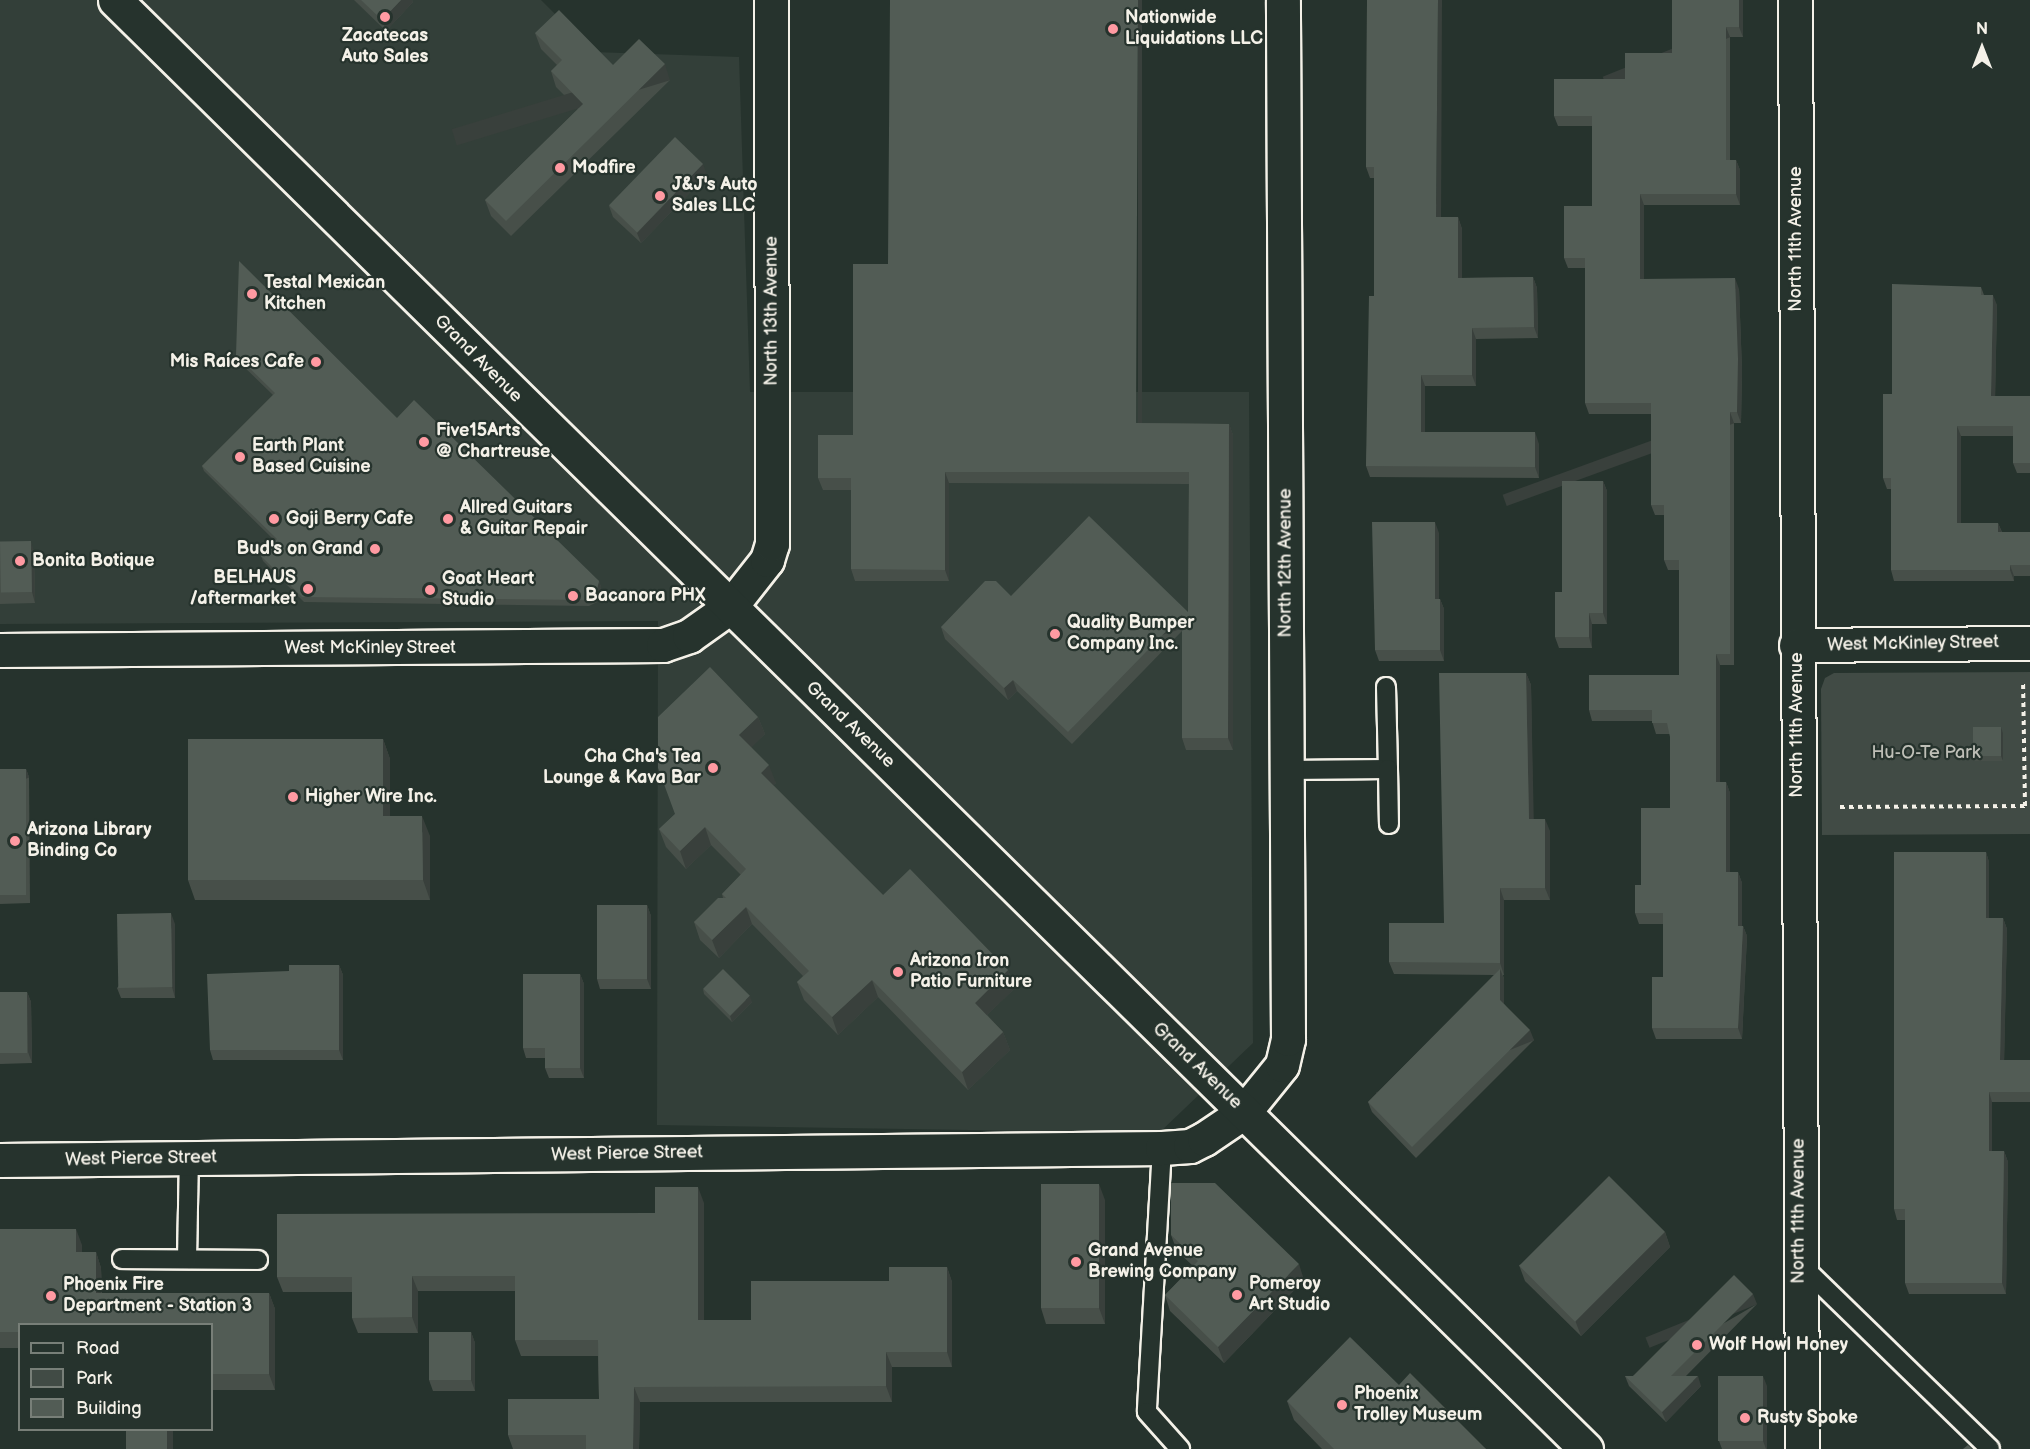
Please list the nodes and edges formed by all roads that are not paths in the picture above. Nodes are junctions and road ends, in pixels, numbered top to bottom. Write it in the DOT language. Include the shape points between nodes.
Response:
graph roads {
  1 [pos="115,0"];
  2 [pos="771,0"];
  3 [pos="1283,0"];
  4 [pos="1795,0"];
  5 [pos="730,607"];
  6 [pos="2030,643"];
  7 [pos="1796,645"];
  8 [pos="0,650"];
  9 [pos="1386,687"];
  10 [pos="1388,769"];
  11 [pos="1287,770"];
  12 [pos="1389,824"];
  13 [pos="1244,1112"];
  14 [pos="1162,1148"];
  15 [pos="189,1159"];
  16 [pos="0,1160"];
  17 [pos="122,1259"];
  18 [pos="187,1259"];
  19 [pos="258,1260"];
  20 [pos="1800,1264"];
  21 [pos="1180,1449"];
  22 [pos="1586,1449"];
  23 [pos="1802,1449"];
  24 [pos="1990,1449"];
  1 -- 5 [label="street, Grand Avenue"];
  2 -- 5 [label="street, North 13th Avenue" via="772,544 767,560"];
  3 -- 11 [label="street, North 12th Avenue"];
  4 -- 7 [label="street, North 11th Avenue"];
  5 -- 8 [label="street, West McKinley Street" via="689,636 663,645"];
  5 -- 13 [label="street, Grand Avenue"];
  6 -- 7 [label="street, West McKinley Street"];
  7 -- 20 [label="street, North 11th Avenue"];
  9 -- 10 [label="lane"];
  10 -- 11 [label="lane"];
  10 -- 12 [label="lane"];
  11 -- 13 [label="street, North 12th Avenue" via="1288,1039 1282,1065"];
  13 -- 14 [label="street, West Pierce Street" via="1204,1140 1190,1146"];
  13 -- 22 [label="street, Grand Avenue"];
  14 -- 15 [label="street, West Pierce Street"];
  14 -- 21 [label="lane" via="1147,1412"];
  15 -- 16 [label="street, West Pierce Street"];
  15 -- 18 [label="lane"];
  17 -- 18 [label="lane"];
  18 -- 19 [label="lane"];
  20 -- 23 [label="street, North 11th Avenue"];
  20 -- 24 [label="lane"];
}
